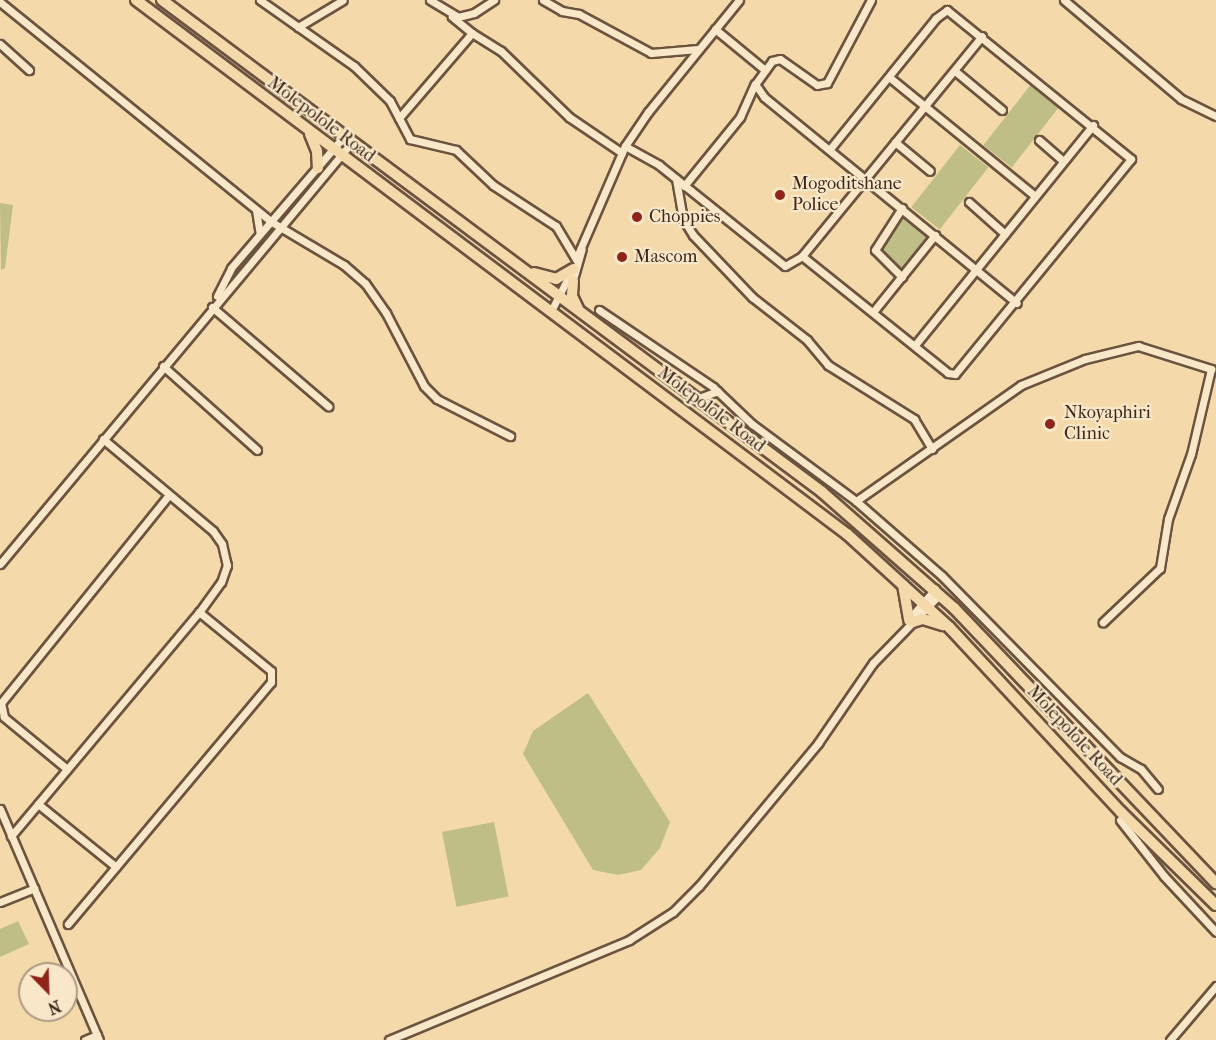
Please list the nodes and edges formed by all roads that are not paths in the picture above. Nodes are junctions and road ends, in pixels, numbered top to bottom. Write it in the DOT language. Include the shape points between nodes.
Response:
graph roads {
  1 [pos="136,0"];
  2 [pos="162,0"];
  3 [pos="260,0"];
  4 [pos="343,0"];
  5 [pos="430,0"];
  6 [pos="494,0"];
  7 [pos="543,0"];
  8 [pos="739,0"];
  9 [pos="871,0"];
  10 [pos="1064,0"];
  11 [pos="0,2"];
  12 [pos="452,17"];
  13 [pos="298,27"];
  14 [pos="715,29"];
  15 [pos="472,33"];
  16 [pos="982,36"];
  17 [pos="0,44"];
  18 [pos="698,49"];
  19 [pos="29,70"];
  20 [pos="765,70"];
  21 [pos="955,71"];
  22 [pos="889,77"];
  23 [pos="755,84"];
  24 [pos="924,107"];
  25 [pos="1002,110"];
  26 [pos="1216,116"];
  27 [pos="399,118"];
  28 [pos="1093,125"];
  29 [pos="307,130"];
  30 [pos="348,139"];
  31 [pos="1039,140"];
  32 [pos="894,142"];
  33 [pos="623,149"];
  34 [pos="830,149"];
  35 [pos="337,153"];
  36 [pos="1063,161"];
  37 [pos="930,171"];
  38 [pos="314,172"];
  39 [pos="676,178"];
  40 [pos="866,178"];
  41 [pos="318,181"];
  42 [pos="684,186"];
  43 [pos="1035,196"];
  44 [pos="969,202"];
  45 [pos="255,208"];
  46 [pos="902,208"];
  47 [pos="270,221"];
  48 [pos="280,226"];
  49 [pos="260,234"];
  50 [pos="1005,234"];
  51 [pos="935,235"];
  52 [pos="582,249"];
  53 [pos="802,256"];
  54 [pos="574,264"];
  55 [pos="522,268"];
  56 [pos="976,269"];
  57 [pos="902,277"];
  58 [pos="573,281"];
  59 [pos="562,299"];
  60 [pos="1017,303"];
  61 [pos="212,307"];
  62 [pos="599,310"];
  63 [pos="873,312"];
  64 [pos="554,313"];
  65 [pos="581,313"];
  66 [pos="915,345"];
  67 [pos="163,366"];
  68 [pos="717,393"];
  69 [pos="696,399"];
  70 [pos="328,406"];
  71 [pos="715,413"];
  72 [pos="510,436"];
  73 [pos="103,439"];
  74 [pos="932,449"];
  75 [pos="258,450"];
  76 [pos="168,495"];
  77 [pos="856,501"];
  78 [pos="0,564"];
  79 [pos="902,582"];
  80 [pos="937,592"];
  81 [pos="925,604"];
  82 [pos="199,612"];
  83 [pos="911,621"];
  84 [pos="1104,622"];
  85 [pos="949,627"];
  86 [pos="67,769"];
  87 [pos="1158,789"];
  88 [pos="38,804"];
  89 [pos="0,809"];
  90 [pos="1120,820"];
  91 [pos="11,836"];
  92 [pos="116,867"];
  93 [pos="1216,883"];
  94 [pos="34,888"];
  95 [pos="0,902"];
  96 [pos="1216,904"];
  97 [pos="68,924"];
  98 [pos="1216,932"];
  99 [pos="1216,986"];
  100 [pos="98,1037"];
  101 [pos="85,1040"];
  102 [pos="389,1040"];
  103 [pos="1170,1040"];
  1 -- 29 [label="main road, Molepolole Road"];
  2 -- 30 [label="main road, Molepolole Road"];
  3 -- 13 [label="street"];
  4 -- 13 [label="street"];
  5 -- 12 [label="street"];
  6 -- 12 [label="street" via="474,13"];
  7 -- 18 [label="street" via="562,11 579,14 651,53"];
  8 -- 14 [label="street"];
  9 -- 20 [label="street" via="827,83 817,86 780,58"];
  10 -- 26 [label="street" via="1181,99"];
  11 -- 45 [label="street"];
  12 -- 15 [label="street"];
  13 -- 27 [label="street" via="354,66 390,101"];
  14 -- 18 [label="street"];
  14 -- 20 [label="street"];
  15 -- 27 [label="street"];
  15 -- 33 [label="street" via="501,51 569,117"];
  16 -- 21 [label="street"];
  16 -- 22 [label="street" via="953,10 942,11"];
  16 -- 28 [label="street"];
  17 -- 19 [label="street"];
  18 -- 33 [label="street"];
  20 -- 23 [label="street"];
  21 -- 24 [label="street"];
  21 -- 25 [label="street"];
  22 -- 24 [label="street"];
  22 -- 34 [label="street"];
  23 -- 34 [label="street" via="764,97"];
  23 -- 42 [label="street" via="740,117"];
  24 -- 32 [label="street"];
  24 -- 43 [label="street"];
  27 -- 54 [label="street" via="410,139 456,150 493,185 546,217 565,237"];
  28 -- 36 [label="street"];
  28 -- 60 [label="street" via="1129,154 1129,165"];
  29 -- 35 [label="main road, Molepolole Road"];
  29 -- 38 [label="main road" via="316,145"];
  30 -- 35 [label="street"];
  30 -- 55 [label="main road, Molepolole Road"];
  31 -- 36 [label="street"];
  32 -- 37 [label="street"];
  32 -- 40 [label="street"];
  33 -- 39 [label="street"];
  33 -- 52 [label="street"];
  34 -- 40 [label="street"];
  35 -- 38 [label="street"];
  35 -- 41 [label="street"];
  35 -- 64 [label="main road, Molepolole Road"];
  36 -- 43 [label="street"];
  38 -- 41 [label="street"];
  38 -- 47 [label="street"];
  39 -- 42 [label="street"];
  39 -- 74 [label="street" via="683,219 693,235 752,297 807,340 828,365 914,419"];
  40 -- 46 [label="street"];
  40 -- 53 [label="street"];
  41 -- 48 [label="street"];
  42 -- 53 [label="street" via="778,262 785,266"];
  43 -- 50 [label="street"];
  44 -- 50 [label="street"];
  45 -- 47 [label="street"];
  45 -- 49 [label="street"];
  46 -- 51 [label="street"];
  46 -- 57 [label="street" via="875,250"];
  47 -- 48 [label="street"];
  47 -- 49 [label="street"];
  48 -- 61 [label="street"];
  48 -- 72 [label="street" via="344,265 365,283 386,313 424,386 437,399"];
  49 -- 61 [label="street" via="231,268"];
  50 -- 56 [label="street"];
  51 -- 56 [label="street"];
  51 -- 57 [label="street"];
  52 -- 54 [label="street"];
  52 -- 58 [label="street"];
  53 -- 63 [label="street"];
  54 -- 55 [label="main road" via="556,279"];
  54 -- 59 [label="street"];
  55 -- 59 [label="main road, Molepolole Road"];
  56 -- 60 [label="street"];
  56 -- 66 [label="street"];
  57 -- 63 [label="street"];
  58 -- 59 [label="street"];
  58 -- 65 [label="main road" via="573,300"];
  59 -- 64 [label="street"];
  59 -- 65 [label="main road, Molepolole Road"];
  60 -- 66 [label="street" via="955,374 948,373"];
  61 -- 67 [label="street"];
  61 -- 70 [label="street"];
  62 -- 68 [label="street"];
  63 -- 66 [label="street"];
  64 -- 79 [label="main road, Molepolole Road" via="848,534"];
  65 -- 69 [label="main road, Molepolole Road"];
  67 -- 73 [label="street"];
  67 -- 75 [label="street"];
  68 -- 69 [label="street"];
  68 -- 71 [label="street"];
  68 -- 77 [label="street" via="752,424"];
  69 -- 71 [label="main road, Molepolole Road"];
  71 -- 80 [label="main road, Molepolole Road" via="822,492"];
  73 -- 76 [label="street"];
  73 -- 78 [label="street"];
  74 -- 77 [label="street"];
  74 -- 84 [label="street" via="1021,385 1121,348 1162,351 1211,369 1191,454 1168,519 1160,568"];
  76 -- 82 [label="street" via="213,531 222,544 227,565"];
  76 -- 86 [label="street" via="1,703 4,717"];
  77 -- 87 [label="street" via="942,576 1120,757 1141,769"];
  79 -- 81 [label="main road, Molepolole Road"];
  79 -- 83 [label="main road"];
  80 -- 81 [label="street"];
  80 -- 93 [label="main road, Molepolole Road"];
  81 -- 83 [label="street"];
  81 -- 85 [label="main road, Molepolole Road"];
  82 -- 86 [label="street"];
  82 -- 92 [label="street" via="271,671 271,682"];
  83 -- 85 [label="main road" via="928,619"];
  83 -- 102 [label="street" via="873,663 818,743 673,912 629,940"];
  85 -- 96 [label="main road, Molepolole Road" via="1121,812"];
  86 -- 88 [label="street"];
  88 -- 91 [label="street"];
  88 -- 92 [label="street"];
  89 -- 91 [label="street"];
  90 -- 98 [label="street" via="1156,868"];
  91 -- 94 [label="street"];
  92 -- 97 [label="street"];
  94 -- 95 [label="street"];
  94 -- 100 [label="street"];
  99 -- 103 [label="street"];
  100 -- 101 [label="street"];
}
